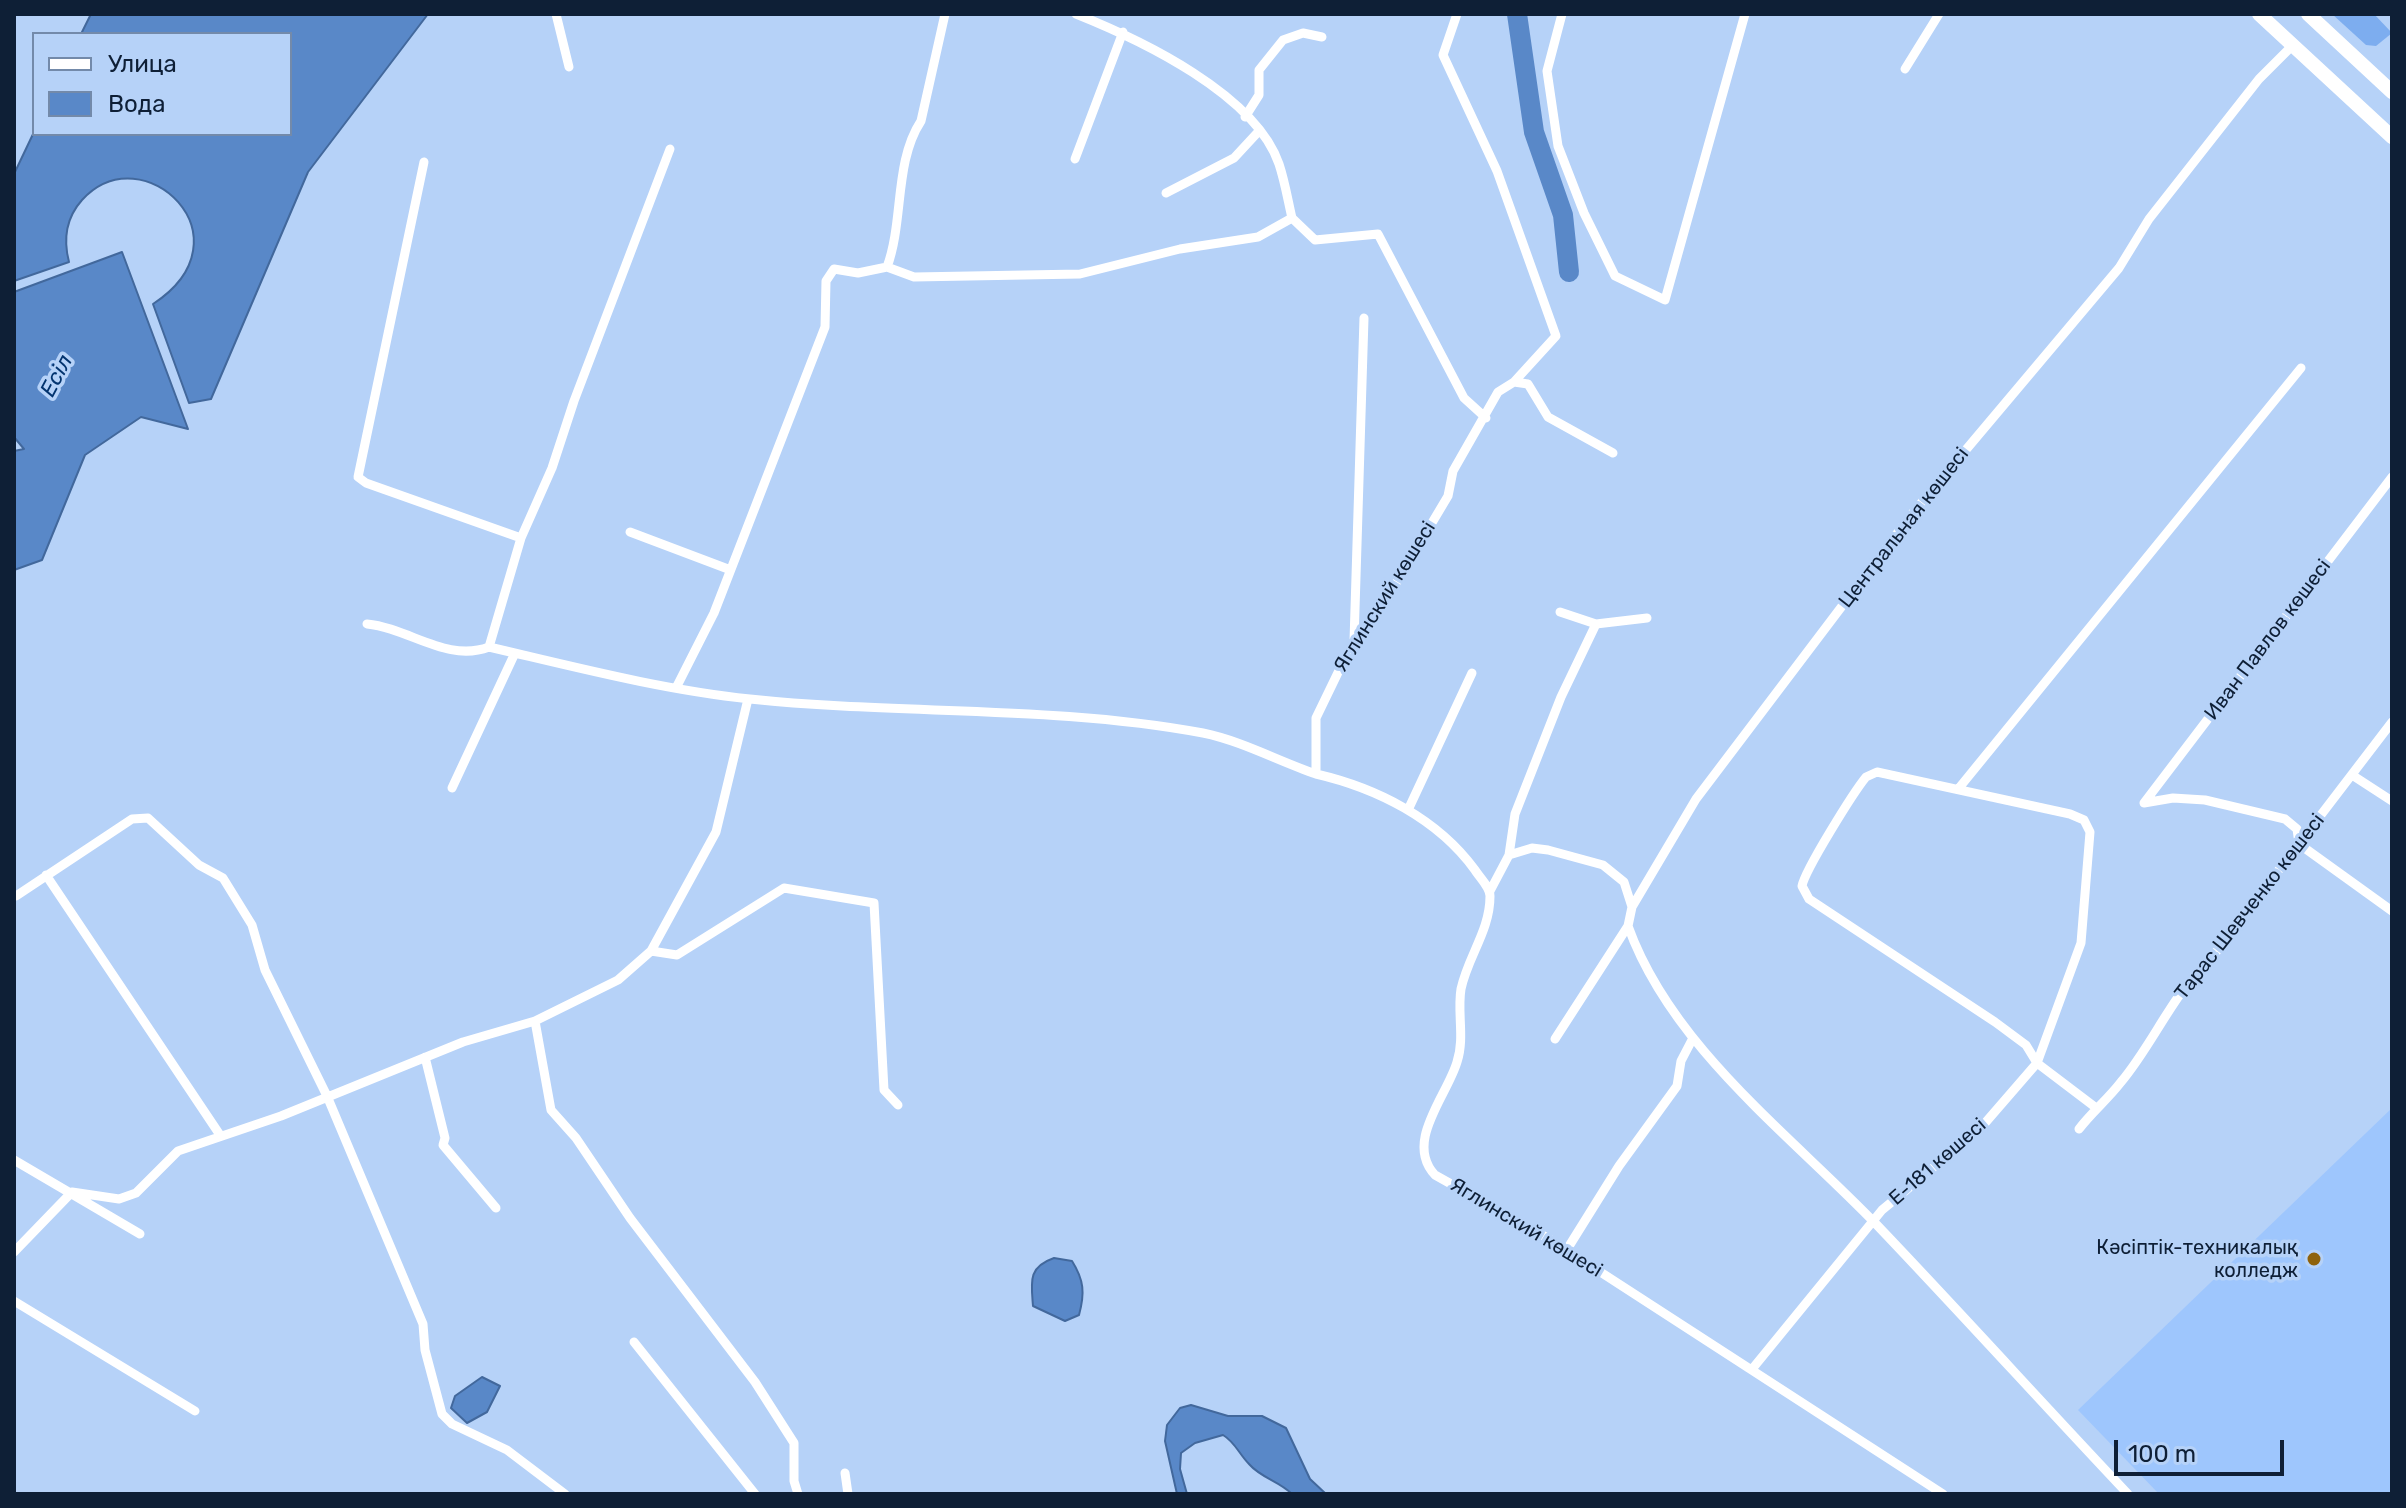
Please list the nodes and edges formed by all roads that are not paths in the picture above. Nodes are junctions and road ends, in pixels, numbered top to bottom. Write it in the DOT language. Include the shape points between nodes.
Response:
graph roads {
  1 [pos="556,14"];
  2 [pos="945,14"];
  3 [pos="1076,14"];
  4 [pos="1457,14"];
  5 [pos="1562,14"];
  6 [pos="1745,14"];
  7 [pos="1939,14"];
  8 [pos="2259,14"];
  9 [pos="2308,14"];
  10 [pos="1123,32"];
  11 [pos="1322,37"];
  12 [pos="2293,45"];
  13 [pos="569,67"];
  14 [pos="1905,69"];
  15 [pos="2392,92"];
  16 [pos="1245,117"];
  17 [pos="1259,131"];
  18 [pos="2392,137"];
  19 [pos="670,149"];
  20 [pos="1075,159"];
  21 [pos="424,162"];
  22 [pos="1166,193"];
  23 [pos="1292,218"];
  24 [pos="887,267"];
  25 [pos="1364,318"];
  26 [pos="2301,368"];
  27 [pos="1514,382"];
  28 [pos="1486,418"];
  29 [pos="1613,453"];
  30 [pos="2392,477"];
  31 [pos="630,532"];
  32 [pos="521,538"];
  33 [pos="728,569"];
  34 [pos="1560,612"];
  35 [pos="1647,618"];
  36 [pos="367,624"];
  37 [pos="1596,624"];
  38 [pos="1354,641"];
  39 [pos="489,647"];
  40 [pos="515,653"];
  41 [pos="1472,673"];
  42 [pos="677,686"];
  43 [pos="748,699"];
  44 [pos="2392,722"];
  45 [pos="1316,774"];
  46 [pos="2352,775"];
  47 [pos="452,788"];
  48 [pos="1959,788"];
  49 [pos="2392,801"];
  50 [pos="1408,810"];
  51 [pos="2299,844"];
  52 [pos="1509,855"];
  53 [pos="46,875"];
  54 [pos="1490,891"];
  55 [pos="16,896"];
  56 [pos="1632,907"];
  57 [pos="2392,911"];
  58 [pos="1628,926"];
  59 [pos="651,951"];
  60 [pos="535,1021"];
  61 [pos="1693,1038"];
  62 [pos="1555,1039"];
  63 [pos="425,1057"];
  64 [pos="2037,1063"];
  65 [pos="327,1096"];
  66 [pos="898,1105"];
  67 [pos="2095,1107"];
  68 [pos="2079,1129"];
  69 [pos="220,1135"];
  70 [pos="14,1160"];
  71 [pos="72,1192"];
  72 [pos="496,1208"];
  73 [pos="1875,1223"];
  74 [pos="140,1234"];
  75 [pos="1566,1251"];
  76 [pos="14,1252"];
  77 [pos="14,1301"];
  78 [pos="634,1342"];
  79 [pos="1753,1368"];
  80 [pos="195,1411"];
  81 [pos="845,1473"];
  82 [pos="565,1494"];
  83 [pos="755,1494"];
  84 [pos="798,1494"];
  85 [pos="848,1494"];
  86 [pos="1943,1494"];
  87 [pos="2128,1494"];
  1 -- 13 [label="street"];
  2 -- 24 [label="street" via="921,121 913,134 897,241"];
  3 -- 10 [label="street"];
  4 -- 27 [label="street, Яглинский көшесі" via="1443,55 1497,171 1556,336"];
  5 -- 6 [label="street" via="1547,71 1558,146 1615,276 1665,300"];
  7 -- 14 [label="street"];
  8 -- 12 [label="main road"];
  9 -- 15 [label="main road"];
  10 -- 16 [label="street" via="1220,91"];
  10 -- 20 [label="street"];
  11 -- 16 [label="street" via="1303,33 1283,40 1259,70 1259,95"];
  12 -- 18 [label="main road"];
  12 -- 56 [label="street, Центральная көшесі" via="2259,79 2158,207 2119,268 1911,515 1696,799"];
  16 -- 17 [label="street"];
  17 -- 22 [label="street" via="1234,158"];
  17 -- 23 [label="street" via="1279,162"];
  19 -- 32 [label="street"];
  21 -- 32 [label="street" via="358,477"];
  23 -- 24 [label="street" via="1258,237 1180,249 1080,274 914,277"];
  23 -- 28 [label="street" via="1315,240 1378,234 1464,398"];
  24 -- 33 [label="street" via="858,273 834,269 826,281 825,327"];
  25 -- 38 [label="street"];
  26 -- 48 [label="street"];
  27 -- 28 [label="street, Яглинский көшесі" via="1498,392"];
  27 -- 29 [label="street" via="1528,384 1548,417"];
  28 -- 38 [label="street, Яглинский көшесі" via="1453,471 1448,496 1434,521 1383,605"];
  30 -- 51 [label="street, Иван Павлов көшесі" via="2144,803 2205,800 2285,819 2297,829"];
  31 -- 33 [label="street"];
  32 -- 39 [label="street"];
  33 -- 42 [label="street" via="714,613"];
  34 -- 37 [label="street"];
  35 -- 37 [label="street"];
  36 -- 39 [label="street" via="389,626 419,641 471,654"];
  37 -- 52 [label="street" via="1515,814"];
  38 -- 45 [label="street, Яглинский көшесі" via="1316,718"];
  39 -- 40 [label="street"];
  40 -- 42 [label="street"];
  40 -- 47 [label="street"];
  41 -- 50 [label="street"];
  42 -- 43 [label="street"];
  43 -- 45 [label="street" via="1080,718 1203,733"];
  43 -- 59 [label="street" via="716,832"];
  44 -- 46 [label="street, Тарас Шевченко көшесі"];
  45 -- 50 [label="street"];
  46 -- 49 [label="street"];
  46 -- 51 [label="street, Тарас Шевченко көшесі"];
  48 -- 64 [label="street, Е-181 көшесі" via="2070,814 2084,820 2090,832 2081,943"];
  48 -- 64 [label="street" via="1877,772 1866,777 1805,872 1802,886 1809,899 2026,1045"];
  50 -- 54 [label="street" via="1437,827"];
  51 -- 57 [label="street"];
  51 -- 67 [label="street, Тарас Шевченко көшесі" via="2193,975 2120,1084"];
  52 -- 54 [label="street"];
  52 -- 56 [label="street" via="1532,848 1603,865 1624,882"];
  53 -- 55 [label="street"];
  53 -- 65 [label="street" via="132,819 148,818 161,826 179,848 230,888 252,925 265,970"];
  53 -- 69 [label="street"];
  54 -- 75 [label="street, Яглинский көшесі" via="1488,922 1461,989 1458,1062 1430,1119 1424,1153 1435,1175"];
  56 -- 58 [label="street, Центральная көшесі"];
  58 -- 61 [label="street" via="1653,985"];
  58 -- 62 [label="street, Центральная көшесі"];
  59 -- 60 [label="street" via="618,980"];
  59 -- 66 [label="street" via="677,955 784,888 874,903 884,1090"];
  60 -- 63 [label="street"];
  60 -- 84 [label="street" via="551,1110 755,1382 794,1443"];
  61 -- 73 [label="street"];
  61 -- 75 [label="street" via="1681,1061 1677,1086"];
  63 -- 65 [label="street"];
  63 -- 72 [label="street" via="443,1145"];
  64 -- 67 [label="street"];
  64 -- 73 [label="street, Е-181 көшесі" via="1979,1130 1904,1190"];
  65 -- 69 [label="street"];
  65 -- 82 [label="street" via="423,1324 442,1414 507,1450"];
  67 -- 68 [label="street, Тарас Шевченко көшесі"];
  69 -- 71 [label="street" via="178,1151 136,1193 119,1199"];
  70 -- 71 [label="street"];
  71 -- 74 [label="street"];
  71 -- 76 [label="street"];
  73 -- 79 [label="street, Е-181 көшесі"];
  73 -- 87 [label="street"];
  75 -- 79 [label="street, Яглинский көшесі"];
  77 -- 80 [label="street"];
  78 -- 83 [label="street"];
  79 -- 86 [label="street, Яглинский көшесі"];
  81 -- 85 [label="street"];
}
